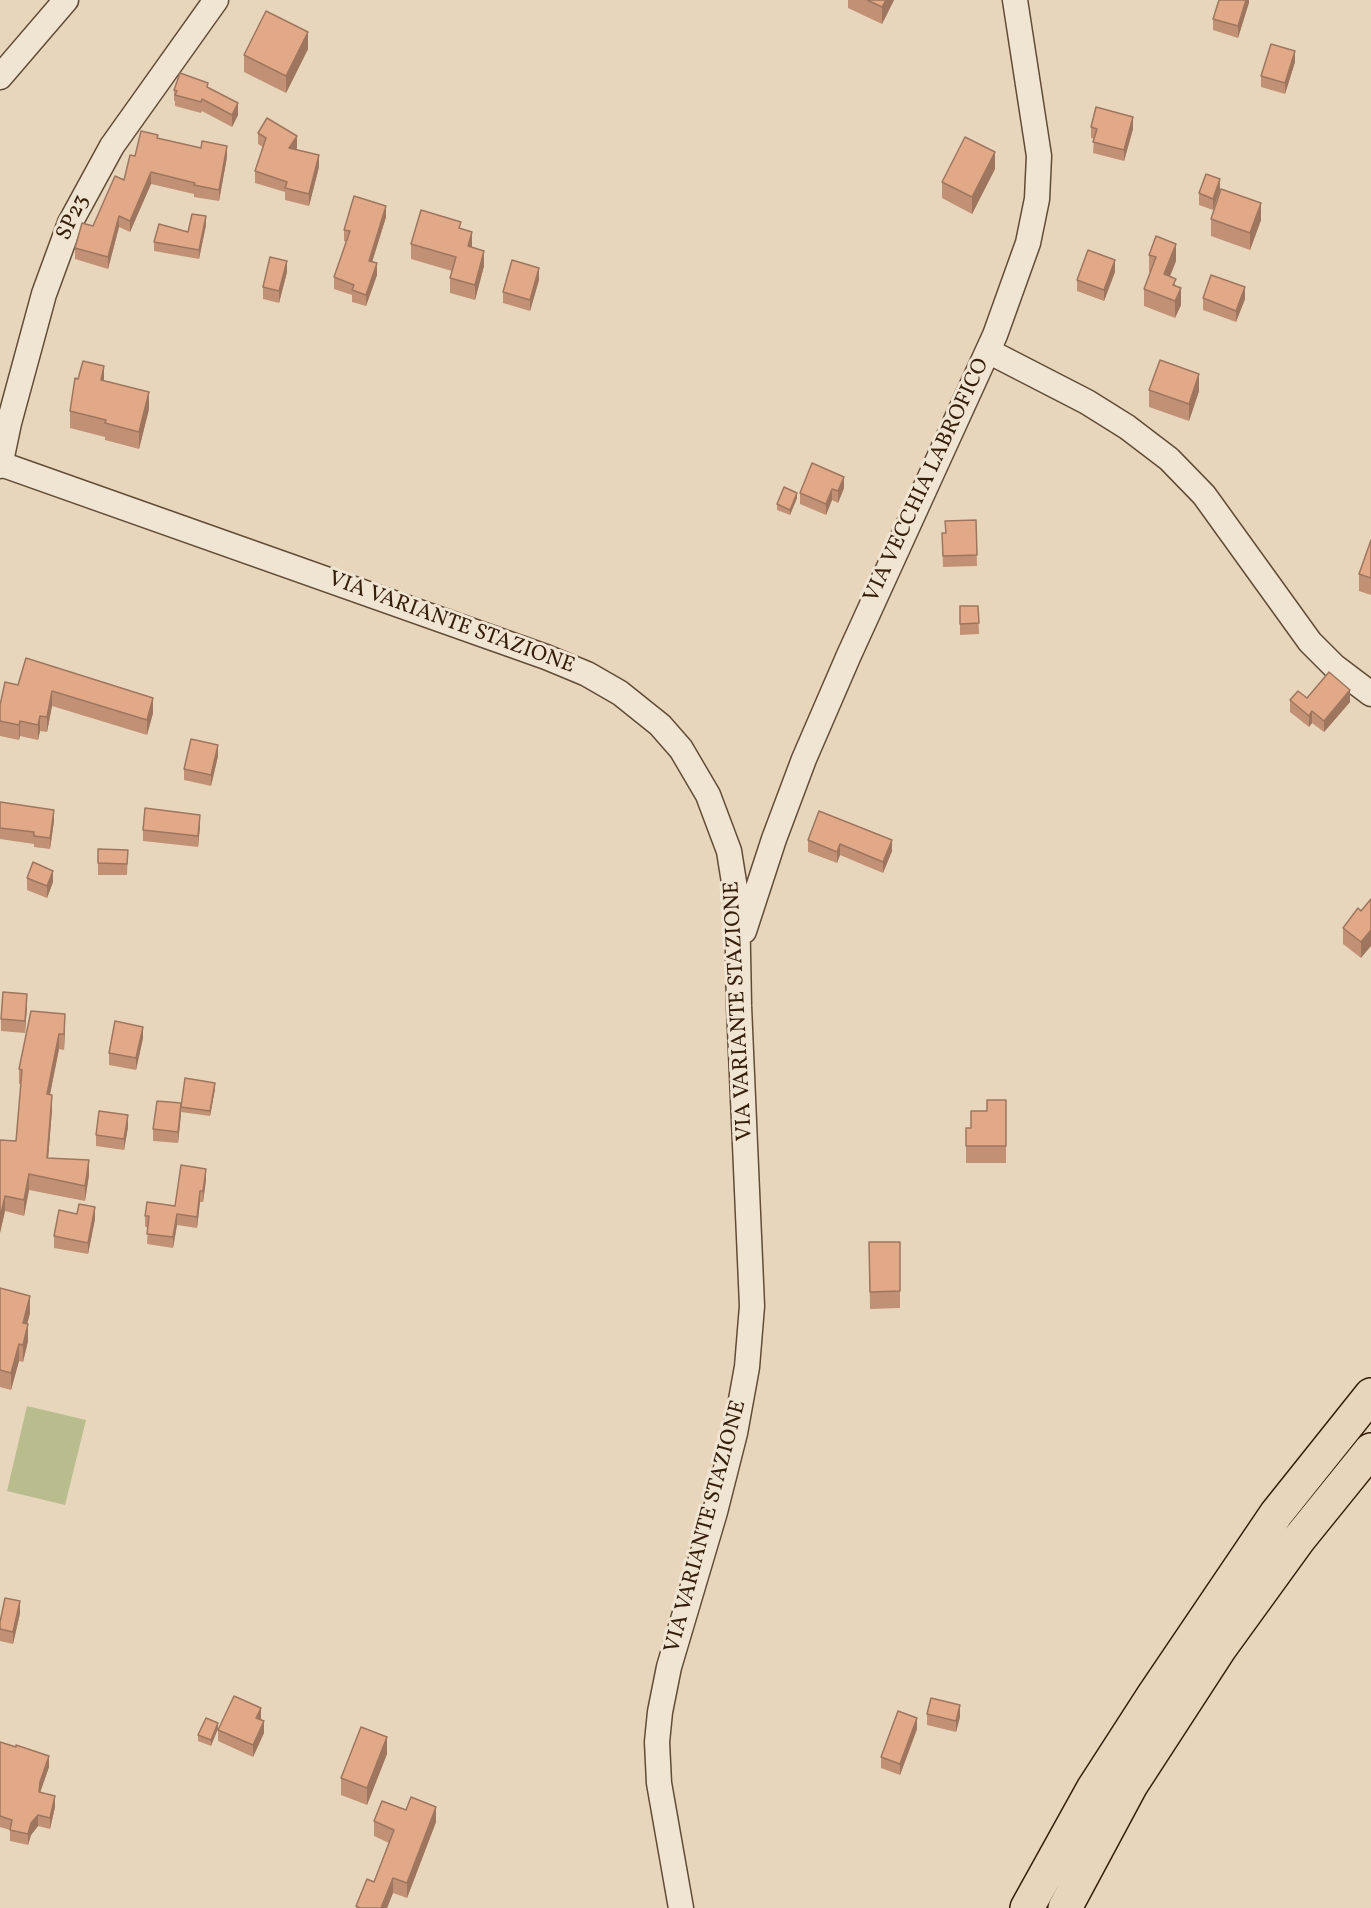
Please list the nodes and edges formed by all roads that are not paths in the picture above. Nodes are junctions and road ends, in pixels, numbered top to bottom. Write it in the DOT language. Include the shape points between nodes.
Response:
graph roads {
  1 [pos="66,0"];
  2 [pos="216,0"];
  3 [pos="1015,0"];
  4 [pos="0,77"];
  5 [pos="988,351"];
  6 [pos="5,423"];
  7 [pos="0,465"];
  8 [pos="1371,694"];
  9 [pos="738,948"];
  10 [pos="1371,1395"];
  11 [pos="1371,1450"];
  12 [pos="681,1908"];
  13 [pos="1027,1908"];
  14 [pos="1065,1908"];
  1 -- 4 [label="street"];
  2 -- 6 [label="street, SP23 / SP23" via="112,146 70,223"];
  3 -- 5 [label="street, VIA VECCHIA LABROFICO" via="1039,156 1038,187 1025,252"];
  5 -- 8 [label="street" via="1087,402 1169,459 1204,495 1310,642"];
  5 -- 9 [label="street, VIA VECCHIA LABROFICO" via="804,759"];
  6 -- 7 [label="street, SP23 / SP23"];
  7 -- 9 [label="street, VIA VARIANTE STAZIONE" via="560,662 620,693 671,737 690,762 713,805 732,864"];
  9 -- 12 [label="street, VIA VARIANTE STAZIONE" via="752,1262 751,1331 727,1467 675,1645 660,1712 659,1783"];
  10 -- 13 [label="highway" via="1276,1515 1141,1714 1093,1789"];
  11 -- 14 [label="highway" via="1232,1631 1131,1785"];
}
